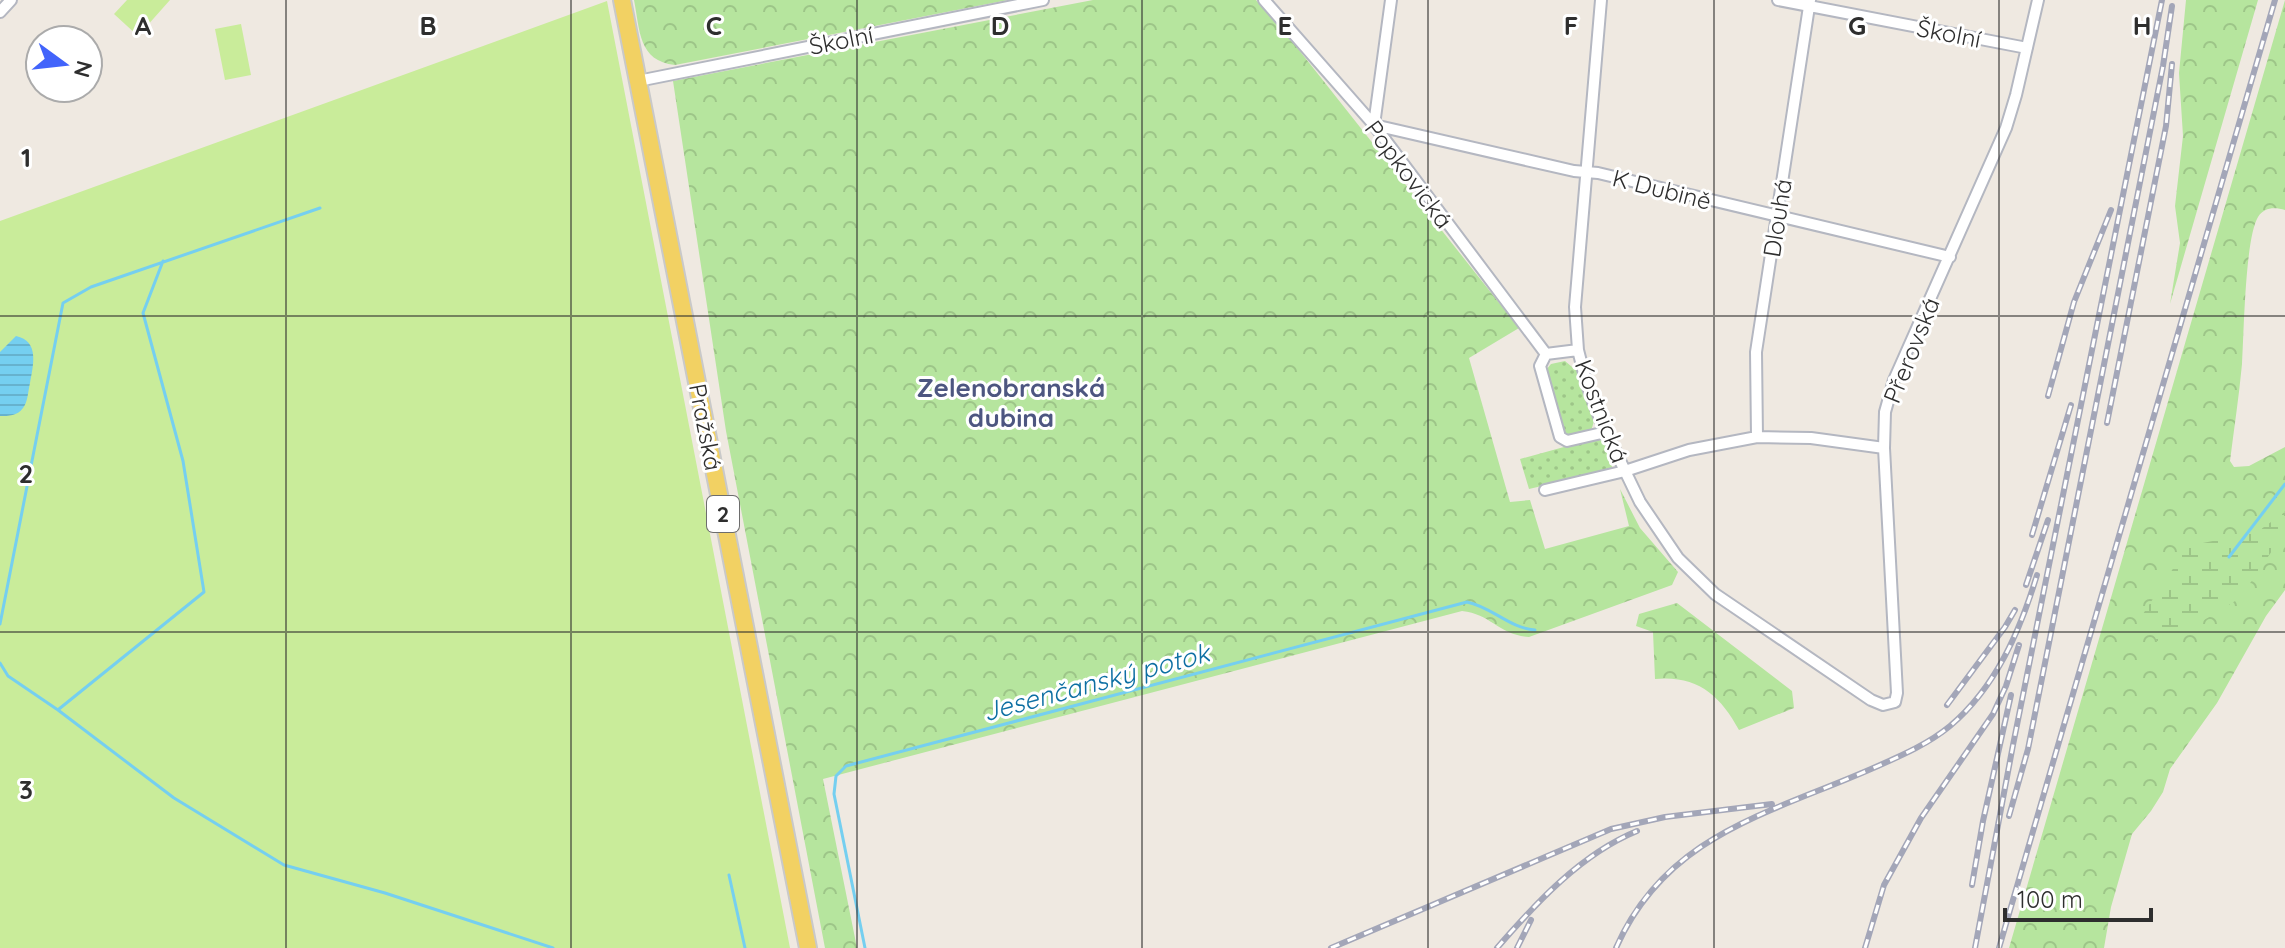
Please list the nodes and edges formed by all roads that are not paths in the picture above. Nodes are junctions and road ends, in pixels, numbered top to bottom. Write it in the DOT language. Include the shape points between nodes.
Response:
graph roads {
  1 [pos="11,0"];
  2 [pos="622,0"];
  3 [pos="1043,0"];
  4 [pos="1264,0"];
  5 [pos="1391,0"];
  6 [pos="1601,0"];
  7 [pos="1778,0"];
  8 [pos="2038,0"];
  9 [pos="1809,3"];
  10 [pos="0,12"];
  11 [pos="2027,48"];
  12 [pos="638,81"];
  13 [pos="1374,125"];
  14 [pos="1585,173"];
  15 [pos="1778,217"];
  16 [pos="1950,257"];
  17 [pos="1578,350"];
  18 [pos="1546,354"];
  19 [pos="1606,432"];
  20 [pos="1757,437"];
  21 [pos="1884,448"];
  22 [pos="1625,471"];
  23 [pos="1545,490"];
  24 [pos="1879,704"];
  25 [pos="808,948"];
  1 -- 10 [label="street"];
  2 -- 12 [label="main road, Pražská / 2"];
  3 -- 12 [label="street, Školní"];
  4 -- 13 [label="street, Popkovická"];
  5 -- 13 [label="street"];
  6 -- 14 [label="street, Kostnická"];
  7 -- 9 [label="street, Školní"];
  8 -- 11 [label="street, Přerovská"];
  9 -- 11 [label="street, Školní"];
  9 -- 15 [label="street, Dlouhá"];
  11 -- 16 [label="street, Přerovská" via="2006,128"];
  12 -- 25 [label="main road, Pražská / 2"];
  13 -- 14 [label="street, K Dubině"];
  13 -- 18 [label="street, Popkovická"];
  14 -- 15 [label="street, K Dubině"];
  14 -- 17 [label="street, Kostnická" via="1575,307"];
  15 -- 16 [label="street, K Dubině"];
  15 -- 20 [label="street, Dlouhá" via="1756,352"];
  16 -- 21 [label="street, Přerovská" via="1890,392"];
  17 -- 18 [label="street"];
  17 -- 19 [label="street, Kostnická"];
  18 -- 19 [label="street" via="1540,366 1560,437 1567,441"];
  19 -- 22 [label="street, Kostnická"];
  20 -- 21 [label="street"];
  20 -- 22 [label="street" via="1689,450"];
  21 -- 24 [label="street, Přerovská" via="1897,693 1892,704"];
  22 -- 23 [label="street"];
  22 -- 24 [label="street, Kostnická" via="1650,519 1695,577"];
}
